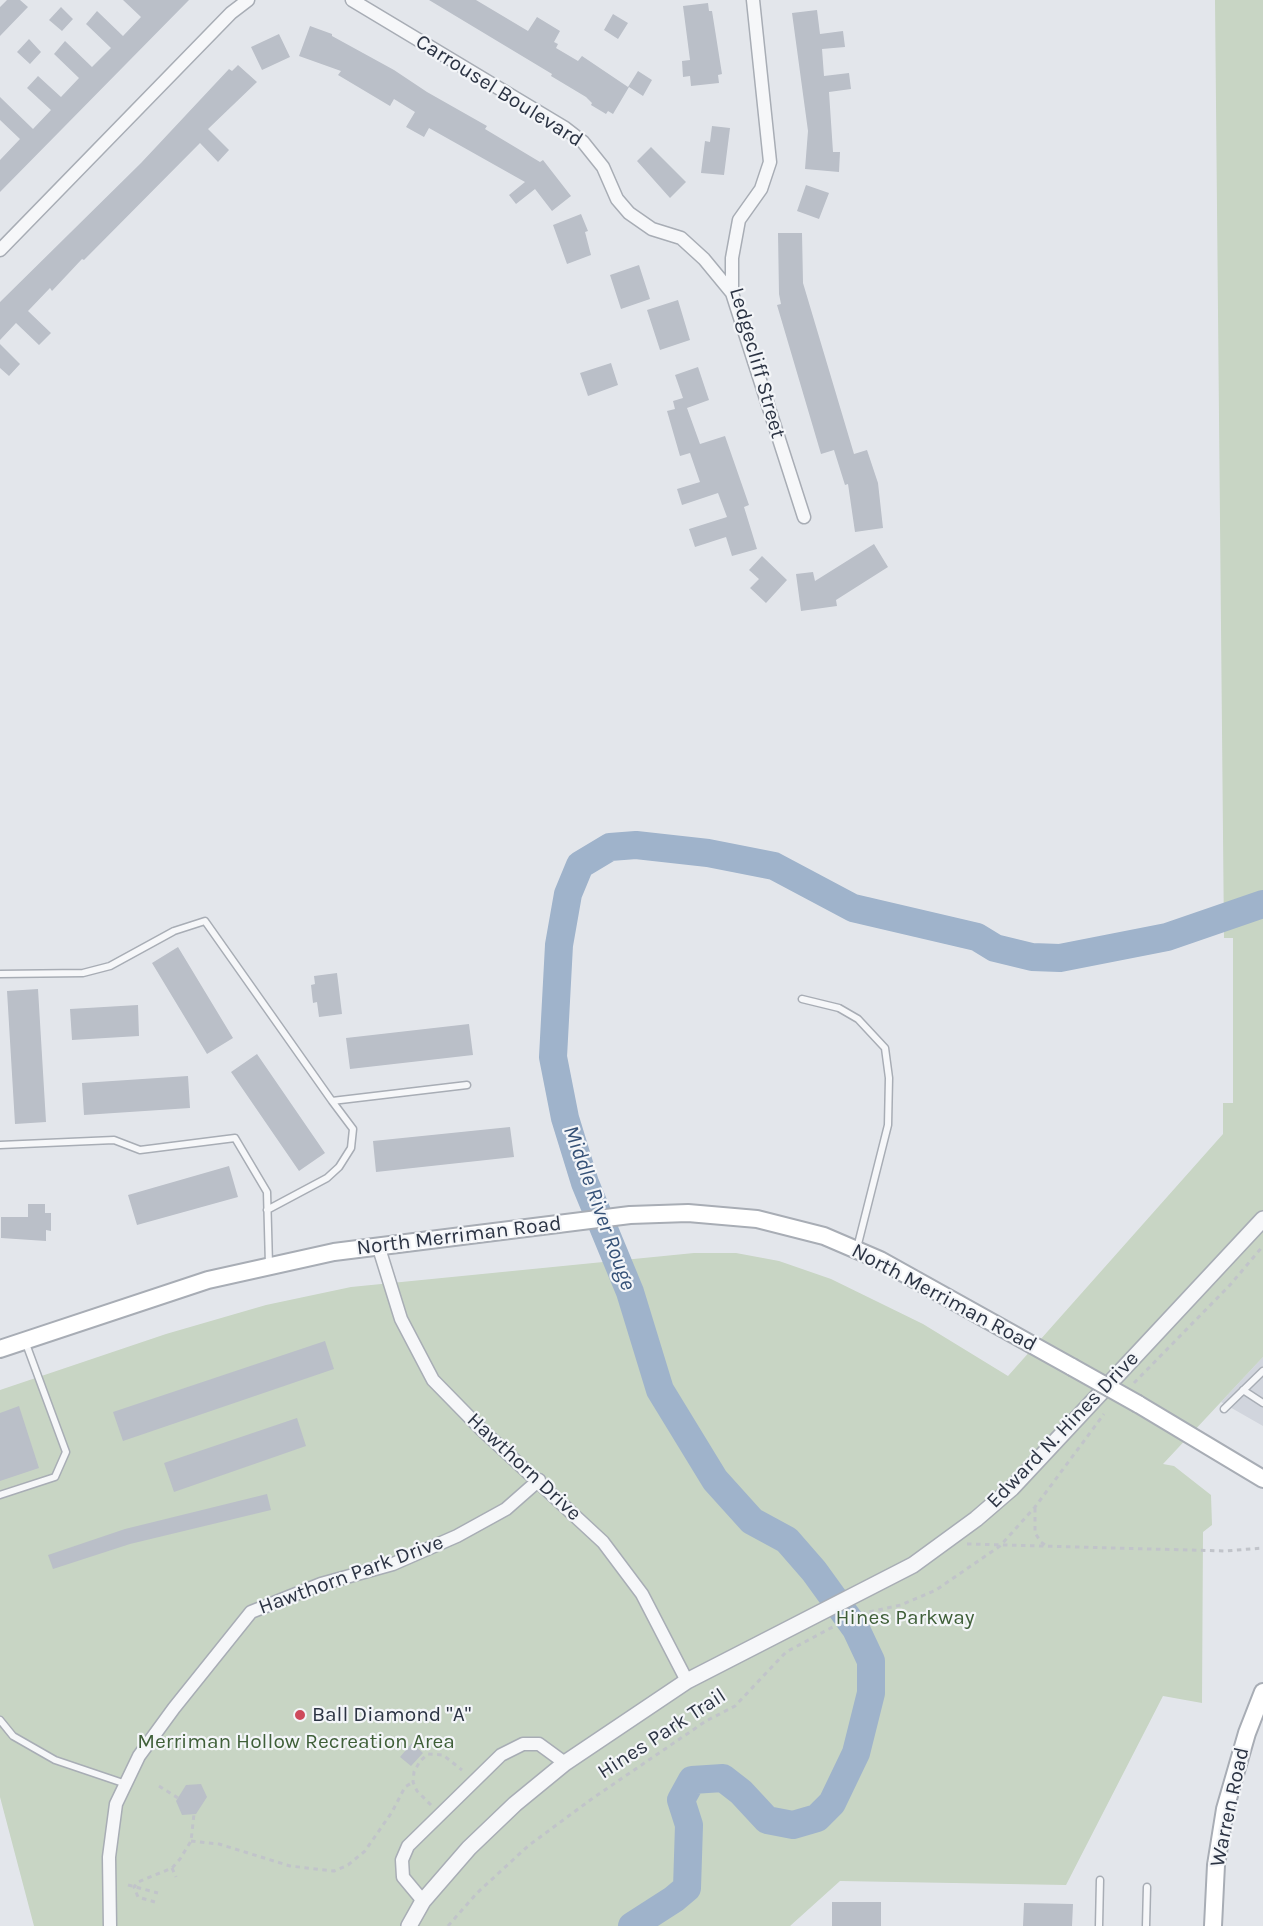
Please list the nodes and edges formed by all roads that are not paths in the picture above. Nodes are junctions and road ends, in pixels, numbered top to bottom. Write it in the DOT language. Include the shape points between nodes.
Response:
graph roads {
  1 [pos="248,0"];
  2 [pos="352,0"];
  3 [pos="753,0"];
  4 [pos="0,250"];
  5 [pos="732,293"];
  6 [pos="804,517"];
  7 [pos="0,974"];
  8 [pos="802,999"];
  9 [pos="467,1085"];
  10 [pos="332,1101"];
  11 [pos="0,1144"];
  12 [pos="267,1210"];
  13 [pos="1263,1219"];
  14 [pos="378,1245"];
  15 [pos="857,1249"];
  16 [pos="269,1265"];
  17 [pos="25,1341"];
  18 [pos="0,1349"];
  19 [pos="1263,1371"];
  20 [pos="1243,1390"];
  21 [pos="1263,1403"];
  22 [pos="1224,1409"];
  23 [pos="1263,1479"];
  24 [pos="539,1480"];
  25 [pos="0,1495"];
  26 [pos="687,1681"];
  27 [pos="1263,1692"];
  28 [pos="0,1720"];
  29 [pos="565,1763"];
  30 [pos="126,1784"];
  31 [pos="1100,1880"];
  32 [pos="1146,1887"];
  33 [pos="423,1901"];
  34 [pos="110,1926"];
  35 [pos="409,1926"];
  36 [pos="1099,1926"];
  37 [pos="1146,1926"];
  38 [pos="1213,1926"];
  1 -- 4 [label="street"];
  2 -- 5 [label="street, Carrousel Boulevard" via="583,142 603,166 629,213 652,229 681,238"];
  3 -- 5 [label="street, Ledgecliff Street" via="770,162 761,189 739,220 732,258"];
  5 -- 6 [label="street, Ledgecliff Street"];
  7 -- 10 [label="lane" via="83,974 110,966 174,932 205,921"];
  8 -- 15 [label="lane" via="839,1008 858,1019 885,1048 888,1125"];
  9 -- 10 [label="lane"];
  10 -- 12 [label="lane" via="353,1129 351,1148 327,1178"];
  11 -- 12 [label="lane" via="114,1140 140,1150 235,1138 267,1192"];
  12 -- 16 [label="lane"];
  13 -- 26 [label="street, Edward N. Hines Drive" via="1012,1488 947,1541 913,1565"];
  14 -- 15 [label="main road, North Merriman Road" via="630,1215 688,1213 757,1219"];
  14 -- 16 [label="main road, North Merriman Road"];
  14 -- 24 [label="street, Hawthorn Drive" via="400,1319 433,1380"];
  15 -- 23 [label="main road, North Merriman Road, bridge" via="1138,1404"];
  16 -- 17 [label="main road, North Merriman Road" via="208,1280"];
  17 -- 18 [label="main road, North Merriman Road"];
  17 -- 25 [label="lane" via="66,1452 55,1477"];
  19 -- 20 [label="lane"];
  20 -- 21 [label="lane"];
  20 -- 22 [label="lane"];
  24 -- 26 [label="street, Hawthorn Drive" via="603,1542 642,1594"];
  24 -- 30 [label="street, Hawthorn Park Drive" via="506,1509 457,1536 393,1564 321,1584 251,1612 139,1756"];
  26 -- 29 [label="street, Edward N. Hines Drive"];
  27 -- 38 [label="main road, Warren Road" via="1243,1743 1225,1809 1216,1865"];
  28 -- 30 [label="lane" via="13,1736 55,1760"];
  29 -- 33 [label="street, Edward N. Hines Drive" via="469,1848"];
  29 -- 33 [label="street" via="539,1744 523,1744 501,1755 408,1846 402,1860 403,1877"];
  30 -- 34 [label="street, Hawthorn Park Drive" via="116,1804 109,1857"];
  31 -- 36 [label="lane"];
  32 -- 37 [label="lane"];
  33 -- 35 [label="street, Edward N. Hines Drive"];
}
